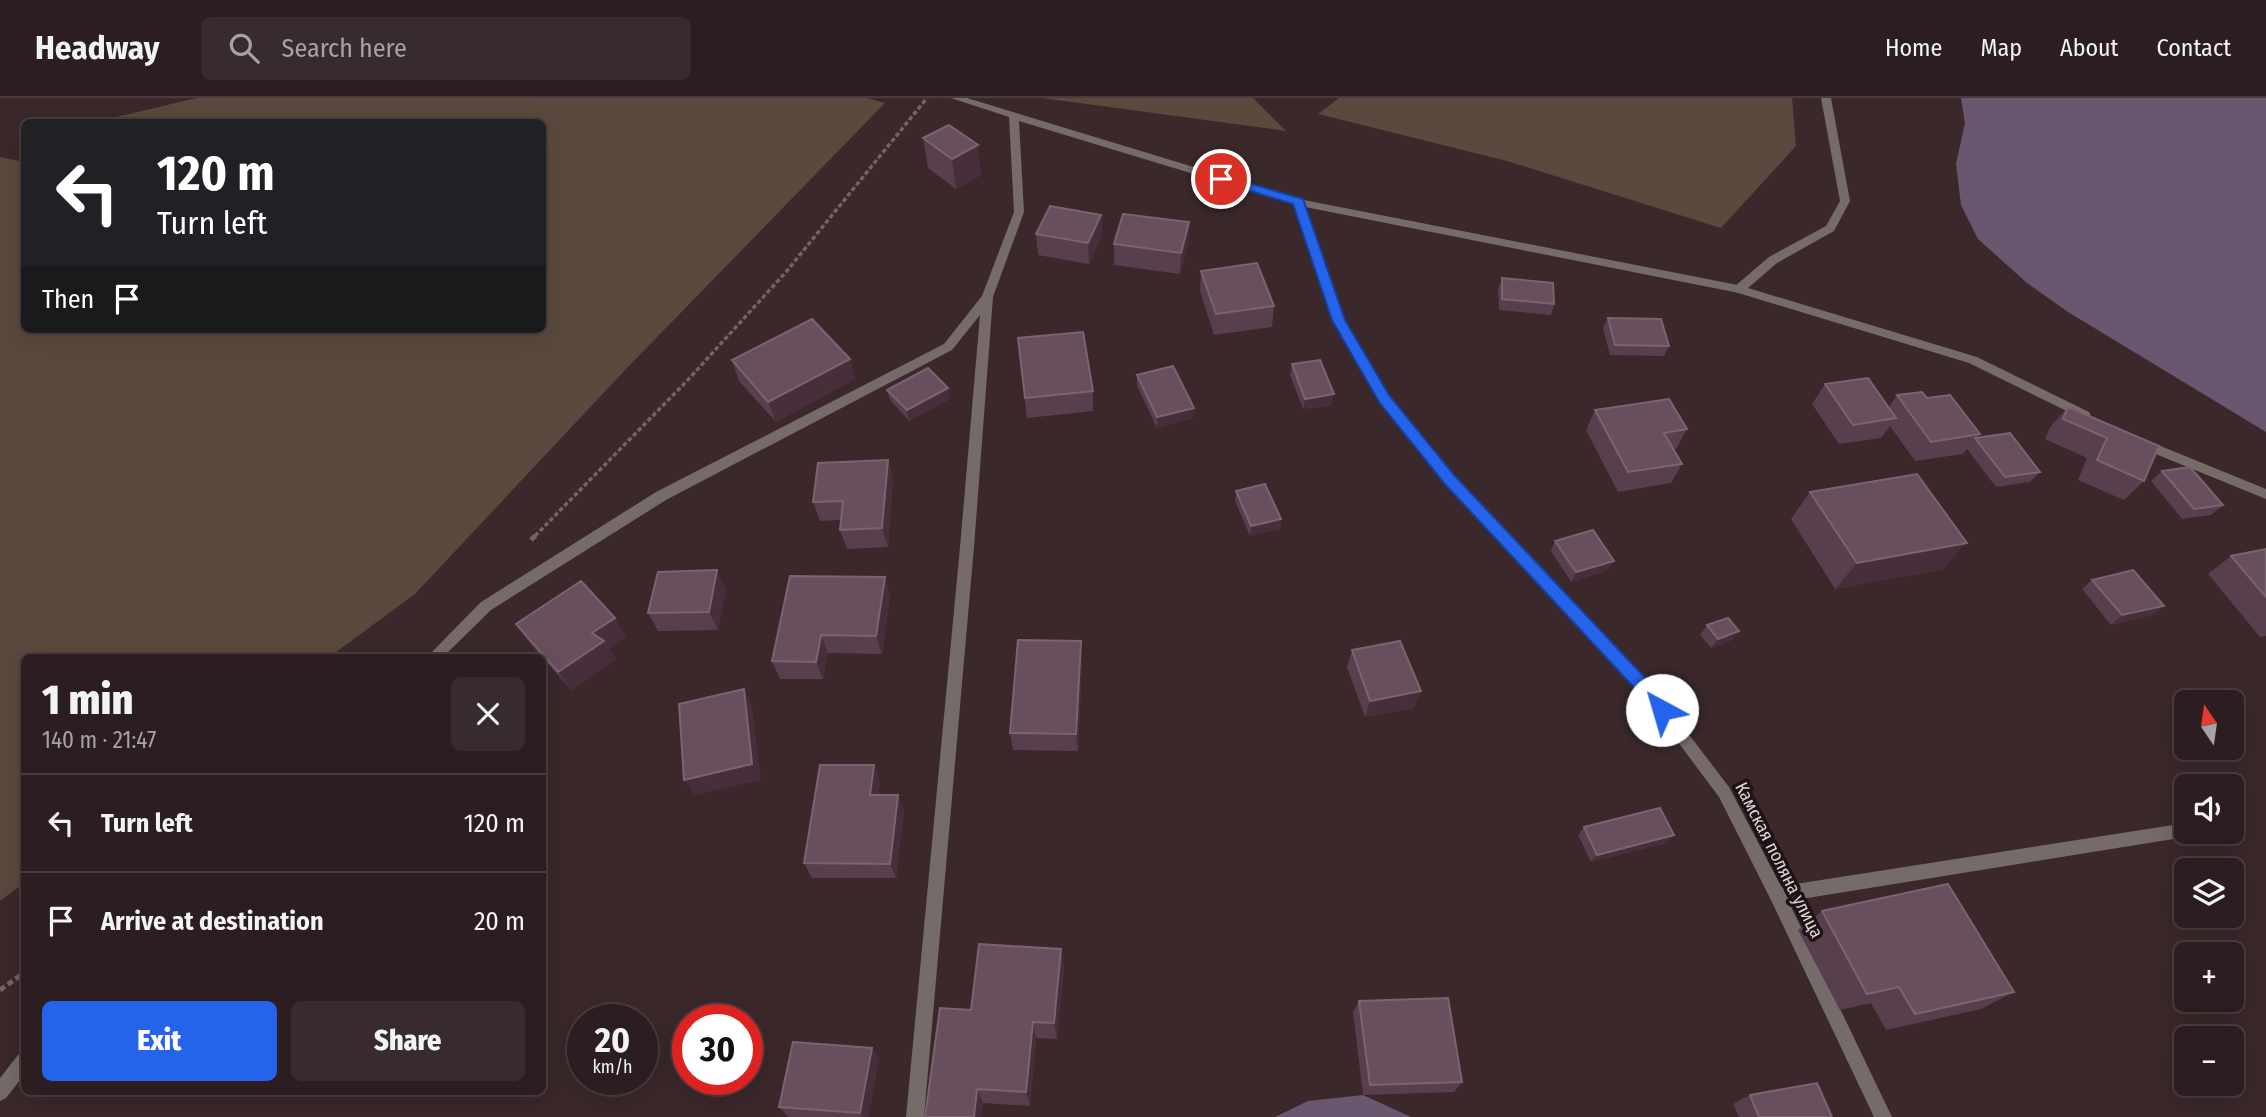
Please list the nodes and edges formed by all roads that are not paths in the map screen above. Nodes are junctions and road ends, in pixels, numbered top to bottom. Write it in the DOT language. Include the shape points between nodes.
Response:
graph roads {
  1 [pos="956,98"];
  2 [pos="1826,98"];
  3 [pos="1014,117"];
  4 [pos="1298,202"];
  5 [pos="1739,289"];
  6 [pos="987,297"];
  7 [pos="2097,421"];
  8 [pos="2134,440"];
  9 [pos="2266,494"];
  10 [pos="437,654"];
  11 [pos="2174,832"];
  12 [pos="1777,895"];
  13 [pos="21,1065"];
  14 [pos="0,1092"];
  15 [pos="915,1117"];
  16 [pos="1883,1117"];
  1 -- 3 [label="street"];
  2 -- 5 [label="street" via="1845,201 1830,228 1773,260"];
  3 -- 4 [label="street"];
  3 -- 6 [label="street" via="1019,212"];
  4 -- 5 [label="street"];
  4 -- 12 [label="street, Камская поляна улица" via="1339,320 1384,399 1449,479 1647,690 1724,792"];
  5 -- 7 [label="street" via="1973,360"];
  6 -- 10 [label="street" via="948,347 661,496 486,606"];
  6 -- 15 [label="street"];
  8 -- 9 [label="street"];
  11 -- 12 [label="street"];
  12 -- 16 [label="street, Камская поляна улица"];
  13 -- 14 [label="street"];
}
